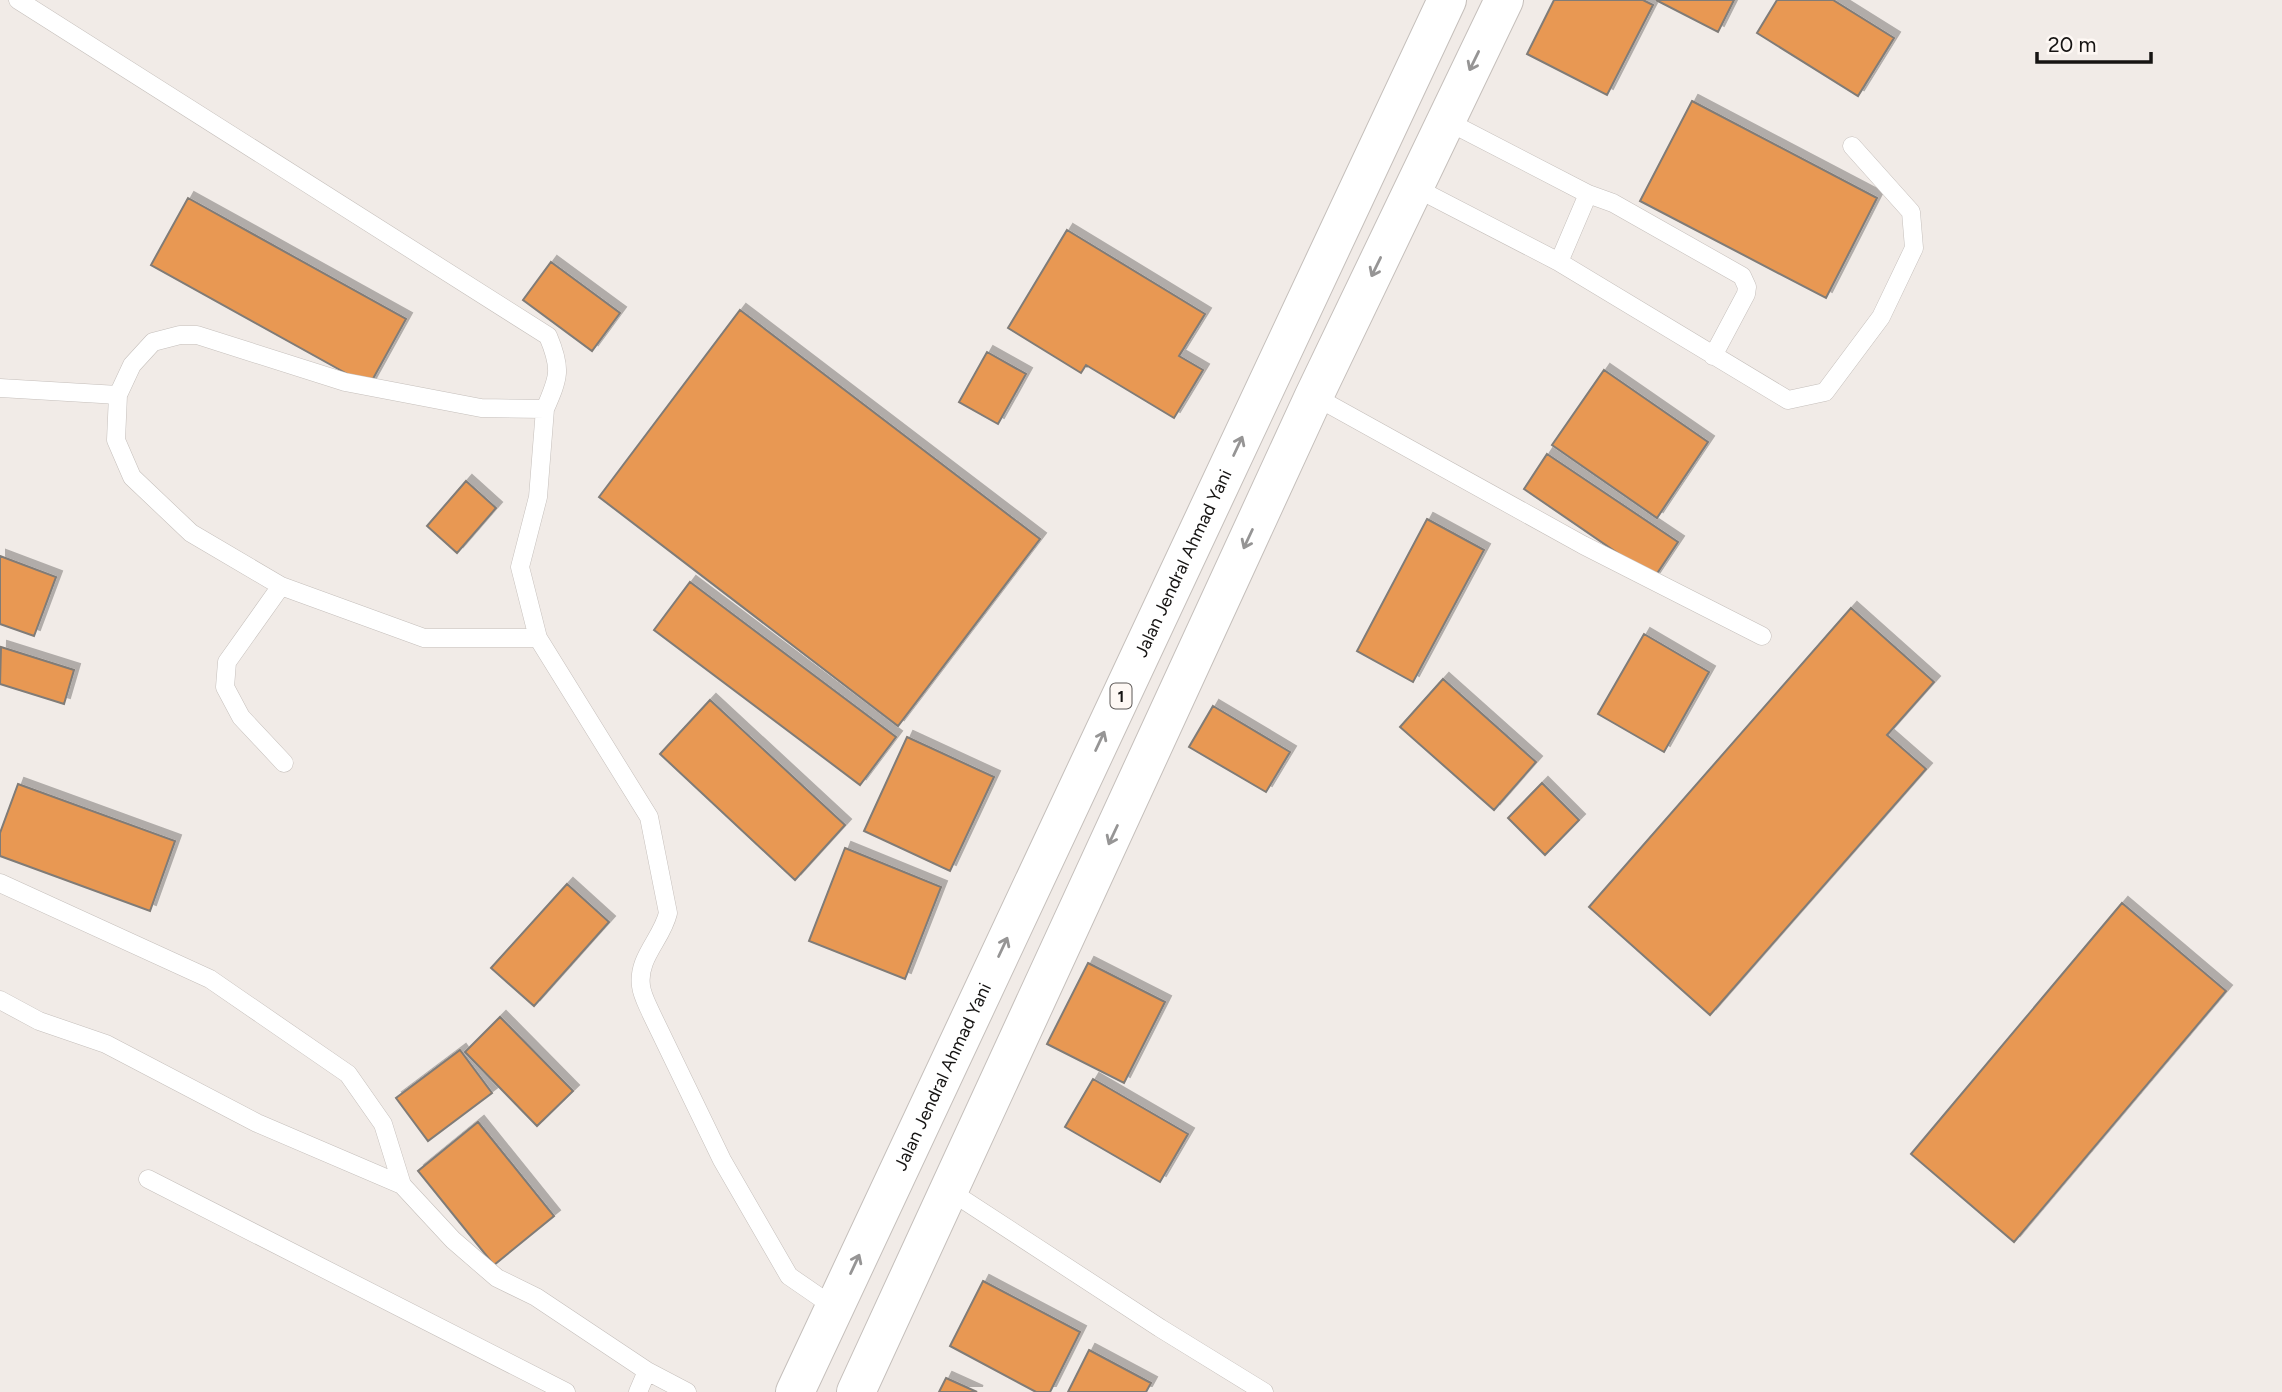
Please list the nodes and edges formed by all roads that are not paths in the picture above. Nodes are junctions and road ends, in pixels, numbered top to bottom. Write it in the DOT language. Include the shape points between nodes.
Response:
graph roads {
  1 [pos="18,0"];
  2 [pos="1447,0"];
  3 [pos="1504,0"];
  4 [pos="1445,120"];
  5 [pos="1852,146"];
  6 [pos="1414,187"];
  7 [pos="1588,194"];
  8 [pos="1559,262"];
  9 [pos="1713,356"];
  10 [pos="0,388"];
  11 [pos="118,395"];
  12 [pos="1314,396"];
  13 [pos="545,409"];
  14 [pos="281,586"];
  15 [pos="1762,636"];
  16 [pos="538,638"];
  17 [pos="284,762"];
  18 [pos="0,883"];
  19 [pos="0,1000"];
  20 [pos="148,1179"];
  21 [pos="402,1185"];
  22 [pos="950,1191"];
  23 [pos="834,1307"];
  24 [pos="647,1371"];
  25 [pos="566,1392"];
  26 [pos="638,1392"];
  27 [pos="687,1392"];
  28 [pos="795,1392"];
  29 [pos="856,1392"];
  30 [pos="1264,1392"];
  1 -- 13 [label="lane" via="548,336 557,358 557,382"];
  23 -- 2 [label="highway, Jalan Jendral Ahmad Yani / 1, one-way"];
  3 -- 4 [label="highway, one-way"];
  4 -- 6 [label="highway"];
  4 -- 7 [label="lane"];
  5 -- 9 [label="lane" via="1911,212 1914,248 1881,317 1825,392 1813,395 1788,400"];
  6 -- 8 [label="lane"];
  6 -- 12 [label="highway, one-way"];
  7 -- 8 [label="lane"];
  7 -- 9 [label="lane" via="1614,203 1742,276 1746,294"];
  8 -- 9 [label="lane"];
  10 -- 11 [label="lane"];
  11 -- 13 [label="lane" via="132,365 153,342 197,335 345,382 481,408"];
  11 -- 14 [label="lane" via="116,440 132,477 191,533"];
  12 -- 15 [label="lane" via="1583,545"];
  12 -- 22 [label="highway, one-way"];
  13 -- 16 [label="lane" via="538,497 520,567"];
  14 -- 16 [label="lane" via="424,638"];
  14 -- 17 [label="lane" via="227,662 225,687 241,717"];
  16 -- 23 [label="lane" via="649,817 668,913 641,965 641,987 651,1013 722,1160 789,1276"];
  18 -- 21 [label="lane" via="210,979 348,1074 383,1124"];
  19 -- 21 [label="lane" via="39,1021 106,1044 257,1123"];
  20 -- 25 [label="lane"];
  21 -- 24 [label="lane" via="453,1240 497,1278 536,1297"];
  22 -- 29 [label="highway"];
  22 -- 30 [label="lane"];
  23 -- 28 [label="highway, Jalan Jendral Ahmad Yani / 1"];
  24 -- 26 [label="lane"];
  24 -- 27 [label="lane"];
}
